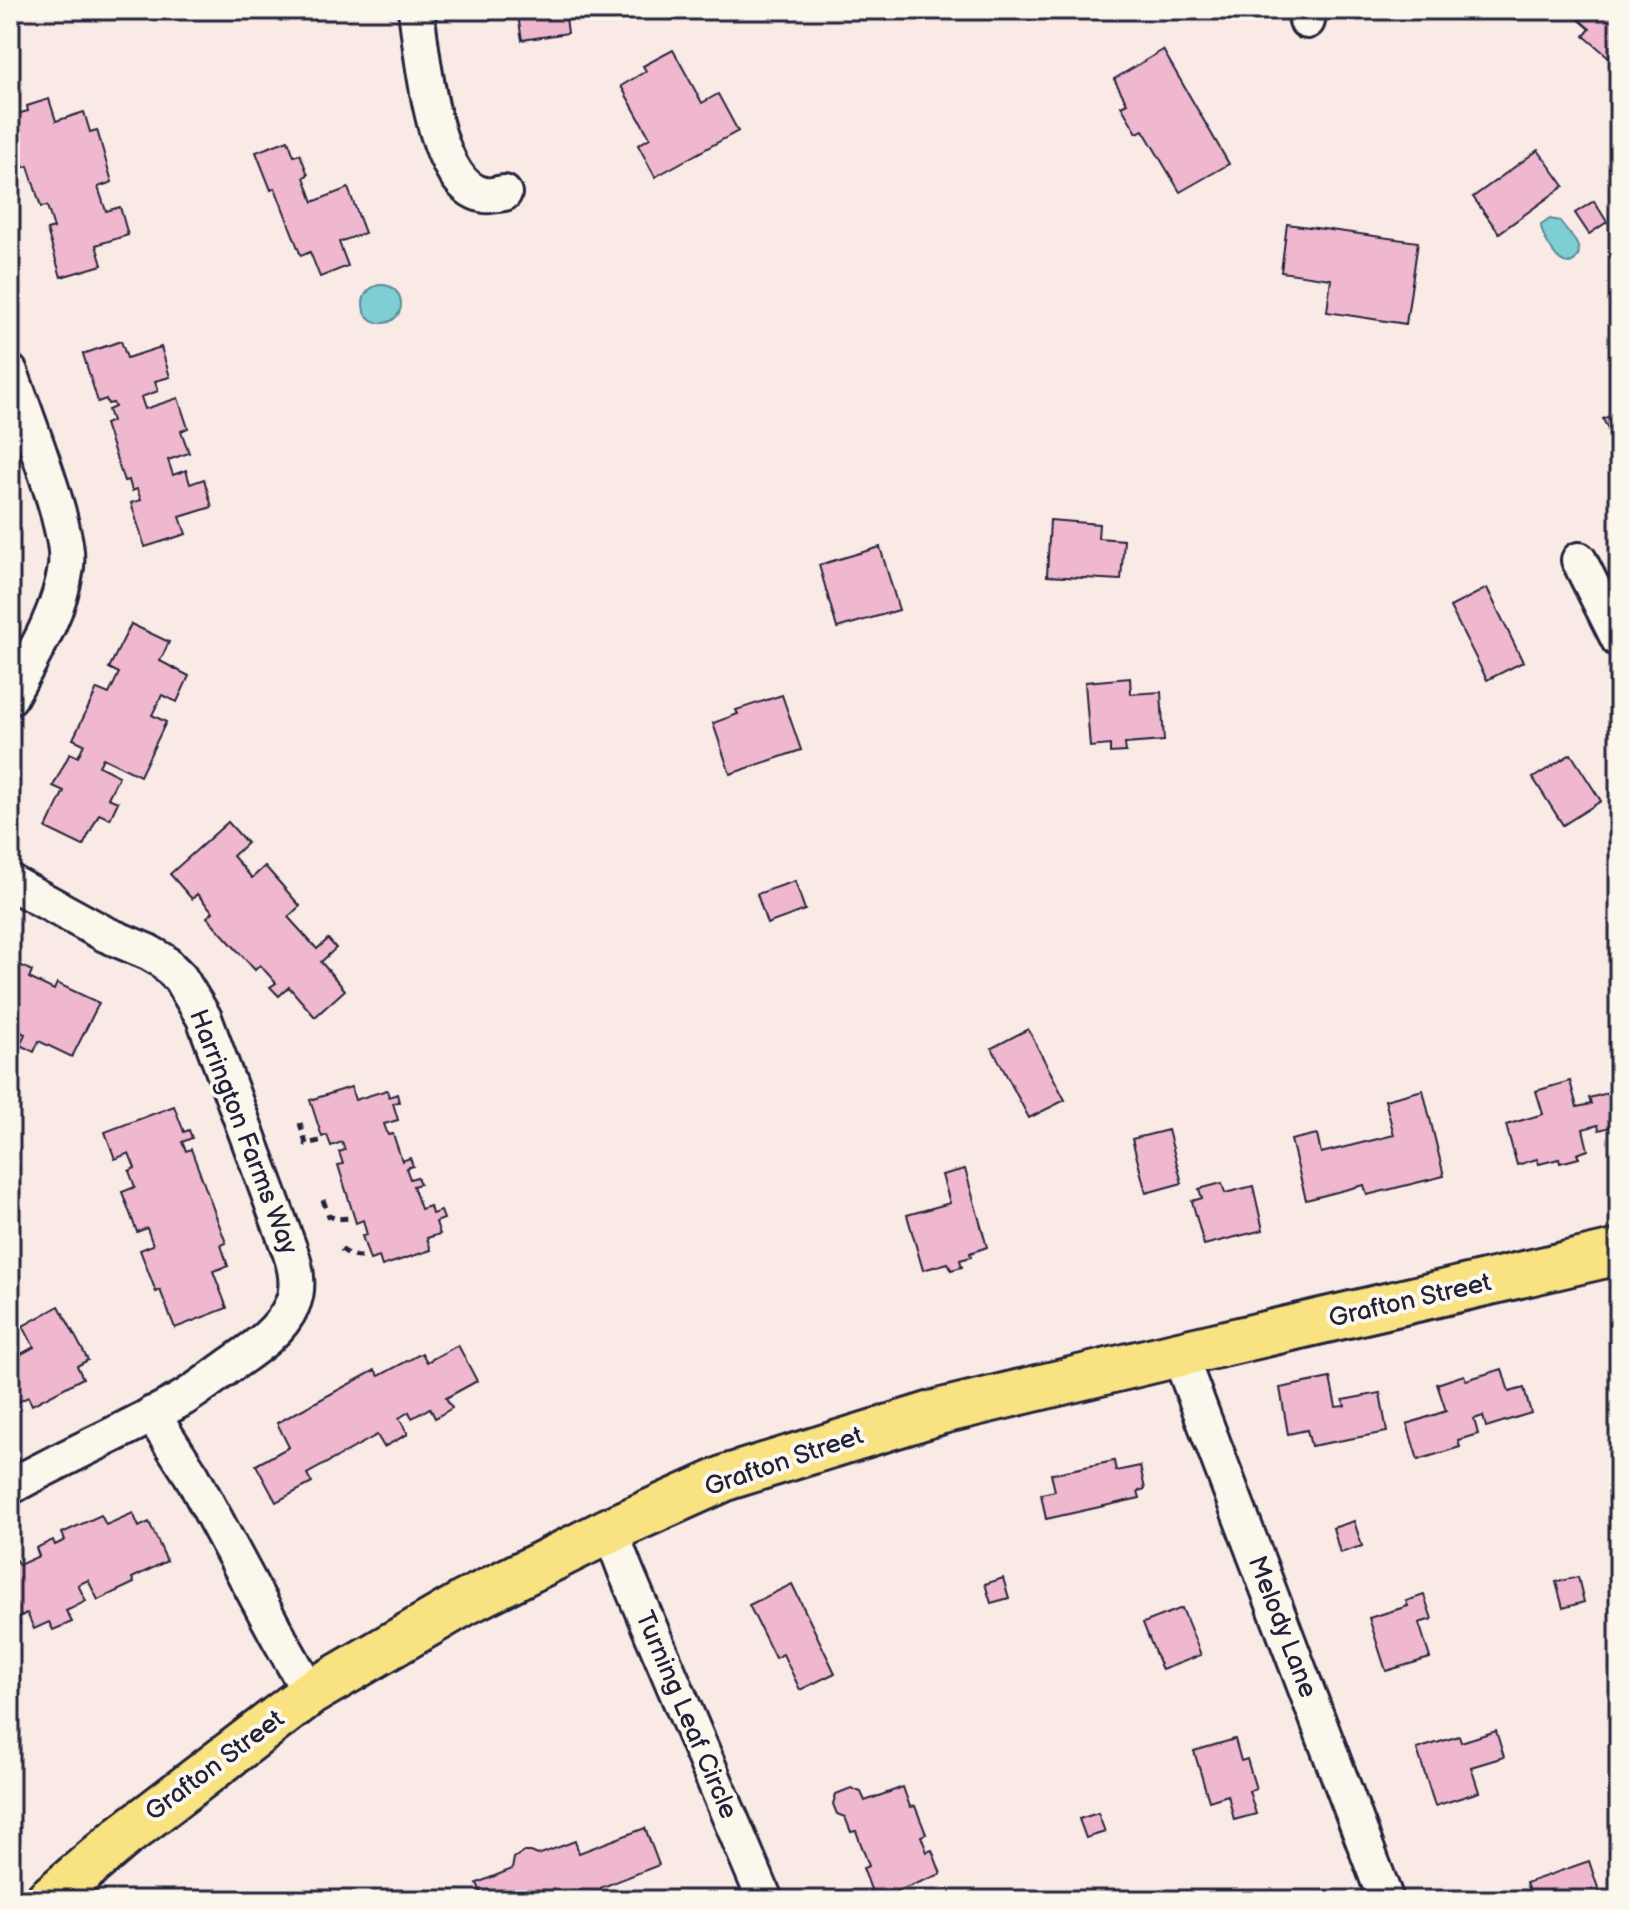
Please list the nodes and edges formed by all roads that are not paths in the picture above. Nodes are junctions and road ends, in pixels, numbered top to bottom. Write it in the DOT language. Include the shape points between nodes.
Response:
graph roads {
  1 [pos="416,10"];
  2 [pos="504,193"];
  3 [pos="10,372"];
  4 [pos="1579,560"];
  5 [pos="1619,640"];
  6 [pos="10,697"];
  7 [pos="10,882"];
  8 [pos="1619,1252"];
  9 [pos="1179,1354"];
  10 [pos="152,1414"];
  11 [pos="10,1487"];
  12 [pos="610,1530"];
  13 [pos="310,1693"];
  14 [pos="48,1900"];
  15 [pos="765,1900"];
  16 [pos="1386,1900"];
  1 -- 2 [label="street" via="430,112 447,154 472,189 485,195"];
  3 -- 6 [label="street" via="50,485 66,556 46,634"];
  4 -- 5 [label="street"];
  7 -- 10 [label="street, Harrington Farms Way" via="148,952 180,978 204,1018 294,1262 294,1302 281,1322 212,1378"];
  8 -- 9 [label="main road, Grafton Street"];
  9 -- 12 [label="main road, Grafton Street" via="942,1411 728,1477"];
  9 -- 16 [label="street, Melody Lane"];
  10 -- 11 [label="street, Harrington Farms Way"];
  10 -- 13 [label="street" via="192,1476"];
  12 -- 13 [label="main road, Grafton Street" via="464,1603"];
  12 -- 15 [label="street, Turning Leaf Circle"];
  13 -- 14 [label="main road, Grafton Street"];
}
